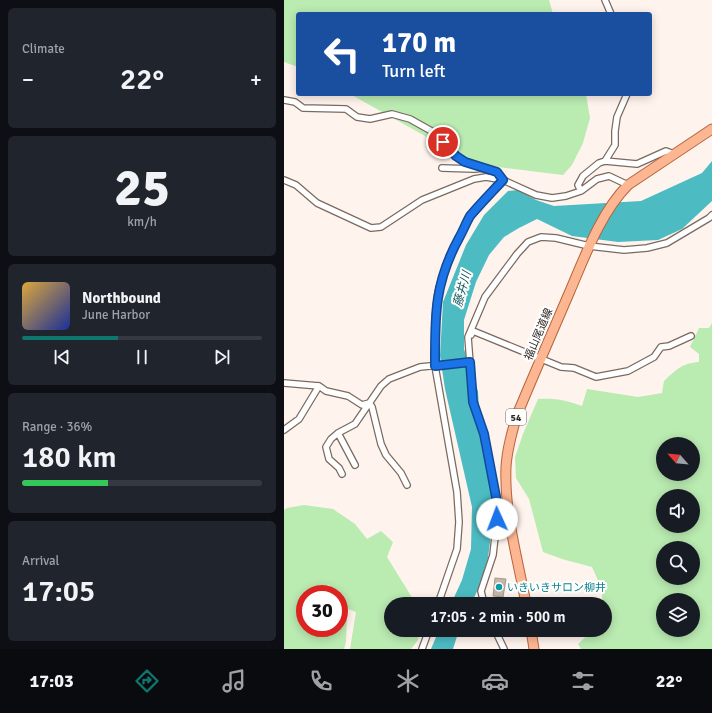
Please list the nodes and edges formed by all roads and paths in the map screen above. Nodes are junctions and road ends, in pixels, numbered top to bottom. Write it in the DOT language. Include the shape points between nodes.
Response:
graph roads {
  1 [pos="605,0"];
  2 [pos="610,12"];
  3 [pos="626,96"];
  4 [pos="284,100"];
  5 [pos="712,129"];
  6 [pos="674,154"];
  7 [pos="605,161"];
  8 [pos="442,168"];
  9 [pos="486,168"];
  10 [pos="284,180"];
  11 [pos="503,180"];
  12 [pos="625,187"];
  13 [pos="580,191"];
  14 [pos="712,215"];
  15 [pos="590,245"];
  16 [pos="692,336"];
  17 [pos="468,337"];
  18 [pos="541,359"];
  19 [pos="470,362"];
  20 [pos="435,366"];
  21 [pos="284,383"];
  22 [pos="319,386"];
  23 [pos="369,403"];
  24 [pos="284,430"];
  25 [pos="338,433"];
  26 [pos="355,465"];
  27 [pos="342,474"];
  28 [pos="407,485"];
  29 [pos="497,502"];
  30 [pos="508,512"];
  31 [pos="440,597"];
  32 [pos="482,597"];
  33 [pos="525,597"];
  34 [pos="426,637"];
  35 [pos="498,637"];
  36 [pos="532,637"];
  37 [pos="422,649"];
  38 [pos="504,649"];
  39 [pos="534,649"];
  1 -- 2 [label="street"];
  3 -- 7 [label="street" via="618,117 615,145"];
  4 -- 9 [label="street" via="295,102 302,108 346,109 357,117 370,120 392,114 410,119 435,133 465,162"];
  5 -- 6 [label="main road, 福山尾道線 / 54"];
  6 -- 7 [label="street" via="666,151 637,164"];
  6 -- 12 [label="main road, 福山尾道線 / 54"];
  7 -- 13 [label="street" via="583,176 578,185"];
  8 -- 9 [label="street"];
  9 -- 11 [label="street" via="497,172"];
  10 -- 11 [label="street" via="296,185 317,203 371,228 381,227 422,200 474,179 486,177"];
  11 -- 13 [label="street" via="536,195 552,198"];
  11 -- 20 [label="street" via="470,217 450,255 438,293"];
  12 -- 13 [label="street" via="609,176 596,179"];
  12 -- 15 [label="main road, 福山尾道線 / 54"];
  14 -- 15 [label="street" via="667,243 647,248 624,250"];
  15 -- 17 [label="street" via="541,237 528,242 484,297"];
  15 -- 18 [label="main road, 福山尾道線 / 54"];
  16 -- 18 [label="street" via="661,347 654,357 628,371 596,377"];
  17 -- 18 [label="street" via="473,331"];
  17 -- 19 [label="street"];
  18 -- 30 [label="main road, 福山尾道線 / 54" via="517,415 510,441 506,466"];
  19 -- 20 [label="street"];
  19 -- 29 [label="street" via="473,402 484,434"];
  20 -- 23 [label="street" via="420,366 389,380 381,386"];
  20 -- 31 [label="street" via="457,492 459,522 457,549"];
  21 -- 22 [label="street"];
  22 -- 23 [label="street" via="348,396 362,405"];
  22 -- 24 [label="street" via="299,418"];
  23 -- 25 [label="street" via="355,424"];
  23 -- 28 [label="street" via="386,455"];
  25 -- 26 [label="street"];
  25 -- 27 [label="street" via="326,447 329,459"];
  29 -- 30 [label="street"];
  29 -- 32 [label="street" via="493,555 481,591"];
  30 -- 33 [label="main road, 福山尾道線 / 54"];
  34 -- 37 [label="street"];
  35 -- 38 [label="street"];
  36 -- 39 [label="main road"];
}
